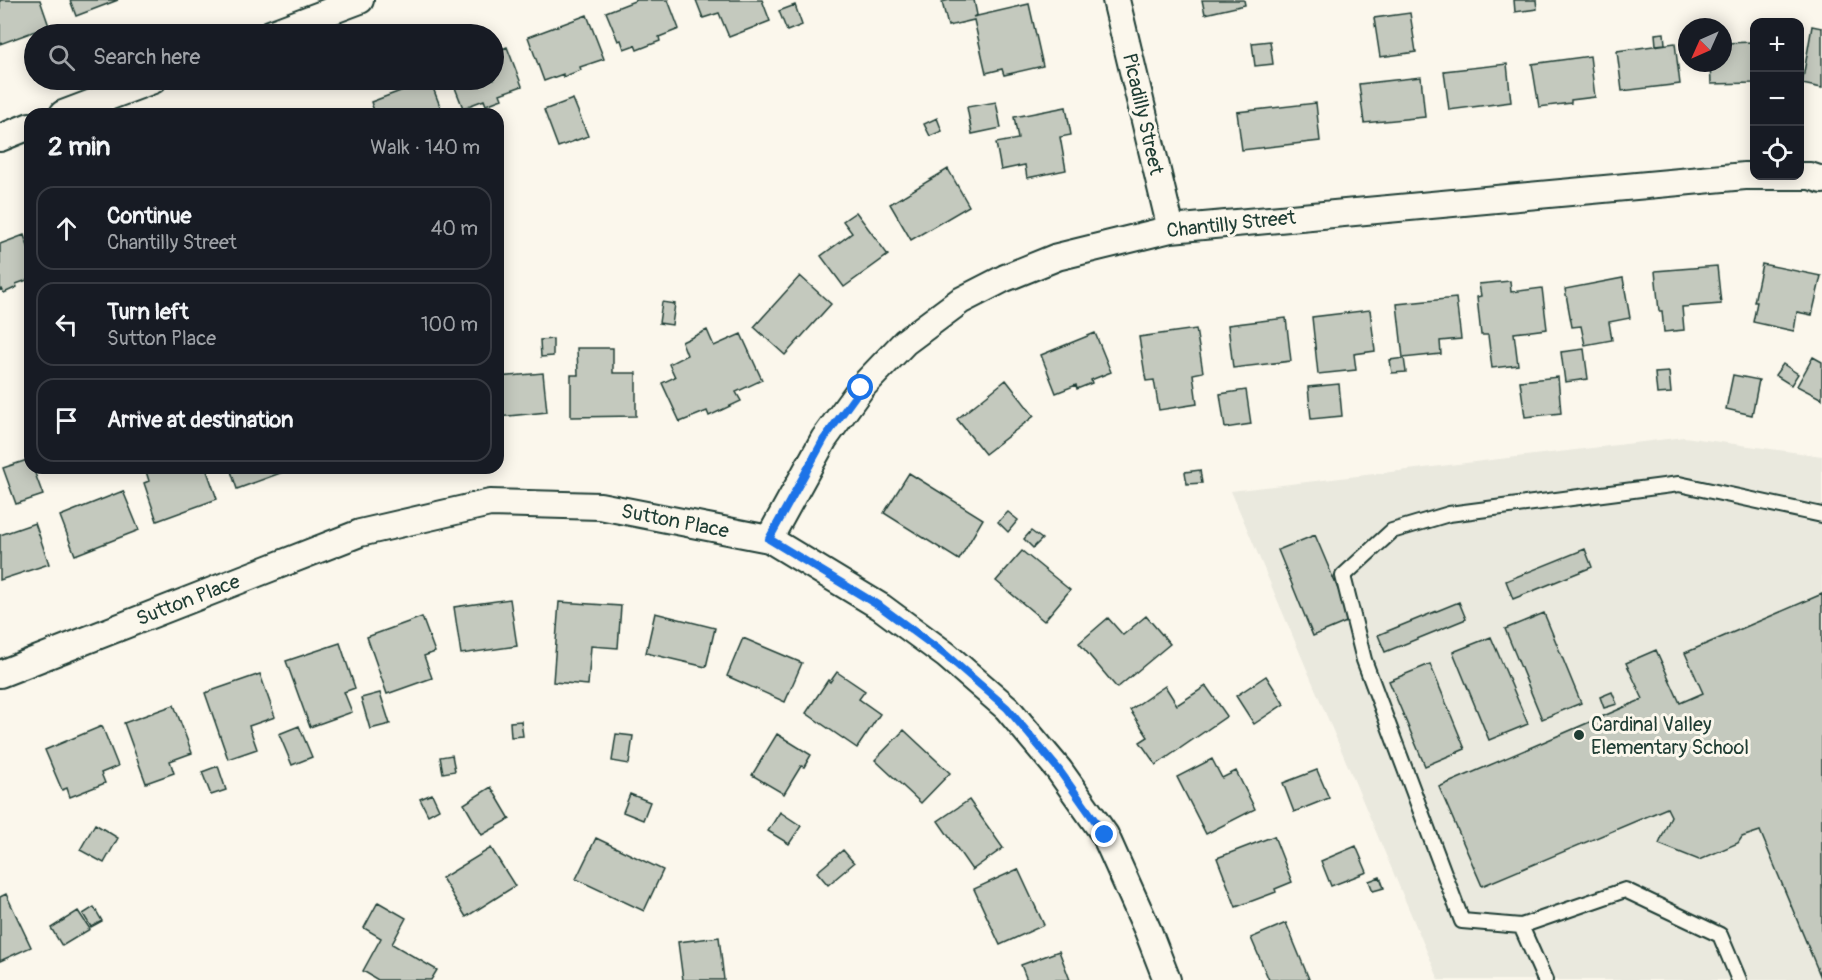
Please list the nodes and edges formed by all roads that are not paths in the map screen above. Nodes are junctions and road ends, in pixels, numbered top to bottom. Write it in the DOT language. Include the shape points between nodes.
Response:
graph roads {
  1 [pos="360,0"];
  2 [pos="1116,0"];
  3 [pos="296,24"];
  4 [pos="127,90"];
  5 [pos="79,108"];
  6 [pos="24,128"];
  7 [pos="0,138"];
  8 [pos="1822,180"];
  9 [pos="1171,229"];
  10 [pos="1822,515"];
  11 [pos="769,539"];
  12 [pos="0,674"];
  13 [pos="1521,926"];
  14 [pos="1167,980"];
  15 [pos="1545,980"];
  16 [pos="1738,980"];
  1 -- 3 [label="street"];
  2 -- 9 [label="street, Picadilly Street"];
  4 -- 5 [label="street"];
  6 -- 7 [label="street"];
  8 -- 9 [label="street, Chantilly Street" via="1810,176 1745,176"];
  9 -- 11 [label="street, Chantilly Street" via="1057,257 1005,278 960,301 905,342 861,388 824,439"];
  10 -- 13 [label="lane" via="1679,484 1449,514 1392,531 1343,576 1364,660 1462,921"];
  11 -- 12 [label="street, Sutton Place" via="600,506 490,504 360,533"];
  11 -- 14 [label="street, Sutton Place" via="881,607 946,655 1007,708 1059,770 1105,835"];
  13 -- 15 [label="lane"];
  13 -- 16 [label="lane" via="1625,890 1720,935"];
}
